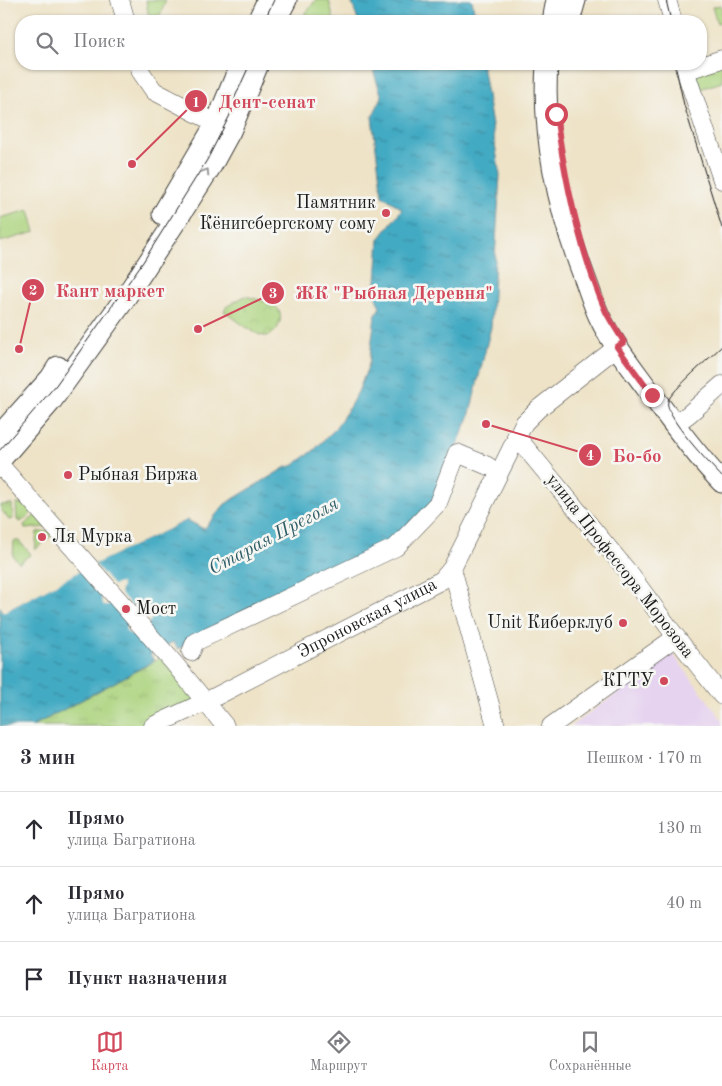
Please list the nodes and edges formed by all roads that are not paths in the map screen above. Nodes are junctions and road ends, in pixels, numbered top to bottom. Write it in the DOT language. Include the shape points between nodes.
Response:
graph roads {
  1 [pos="120,0"];
  2 [pos="268,0"];
  3 [pos="286,0"];
  4 [pos="557,0"];
  5 [pos="575,0"];
  6 [pos="668,0"];
  7 [pos="124,15"];
  8 [pos="261,15"];
  9 [pos="278,15"];
  10 [pos="553,15"];
  11 [pos="571,15"];
  12 [pos="672,15"];
  13 [pos="722,59"];
  14 [pos="707,62"];
  15 [pos="140,70"];
  16 [pos="239,70"];
  17 [pos="255,70"];
  18 [pos="546,70"];
  19 [pos="560,70"];
  20 [pos="685,70"];
  21 [pos="223,127"];
  22 [pos="722,180"];
  23 [pos="620,344"];
  24 [pos="722,385"];
  25 [pos="678,423"];
  26 [pos="0,435"];
  27 [pos="516,436"];
  28 [pos="0,460"];
  29 [pos="0,465"];
  30 [pos="488,466"];
  31 [pos="722,469"];
  32 [pos="722,482"];
  33 [pos="452,568"];
  34 [pos="676,637"];
  35 [pos="191,652"];
  36 [pos="722,696"];
  37 [pos="205,702"];
  38 [pos="153,726"];
  39 [pos="225,726"];
  40 [pos="496,726"];
  41 [pos="551,726"];
  1 -- 7 [label="street"];
  2 -- 8 [label="main road"];
  3 -- 9 [label="main road"];
  4 -- 10 [label="main road"];
  5 -- 11 [label="main road"];
  6 -- 12 [label="street"];
  13 -- 14 [label="street"];
  15 -- 21 [label="street" via="154,91"];
  16 -- 21 [label="main road"];
  17 -- 21 [label="main road"];
  18 -- 23 [label="main road" via="550,152 559,197 596,309"];
  19 -- 23 [label="main road" via="556,114 569,195 593,276"];
  20 -- 22 [label="street"];
  21 -- 26 [label="main road" via="50,378"];
  28 -- 21 [label="main road, one-way" via="51,401 122,301 212,164"];
  23 -- 25 [label="main road" via="673,407"];
  23 -- 27 [label="street, Эпроновская улица" via="538,408"];
  24 -- 25 [label="street"];
  25 -- 31 [label="main road"];
  25 -- 32 [label="main road" via="702,461"];
  27 -- 33 [label="street, Эпроновская улица"];
  27 -- 34 [label="street, улица Профессора Морозова" via="629,573"];
  29 -- 37 [label="street"];
  30 -- 35 [label="street" via="457,454 438,503 396,547 195,642"];
  33 -- 37 [label="street, Эпроновская улица" via="442,580"];
  33 -- 40 [label="street"];
  34 -- 36 [label="street, улица Профессора Морозова"];
  34 -- 41 [label="street"];
  37 -- 38 [label="street, Эпроновская улица"];
  37 -- 39 [label="street"];
}
